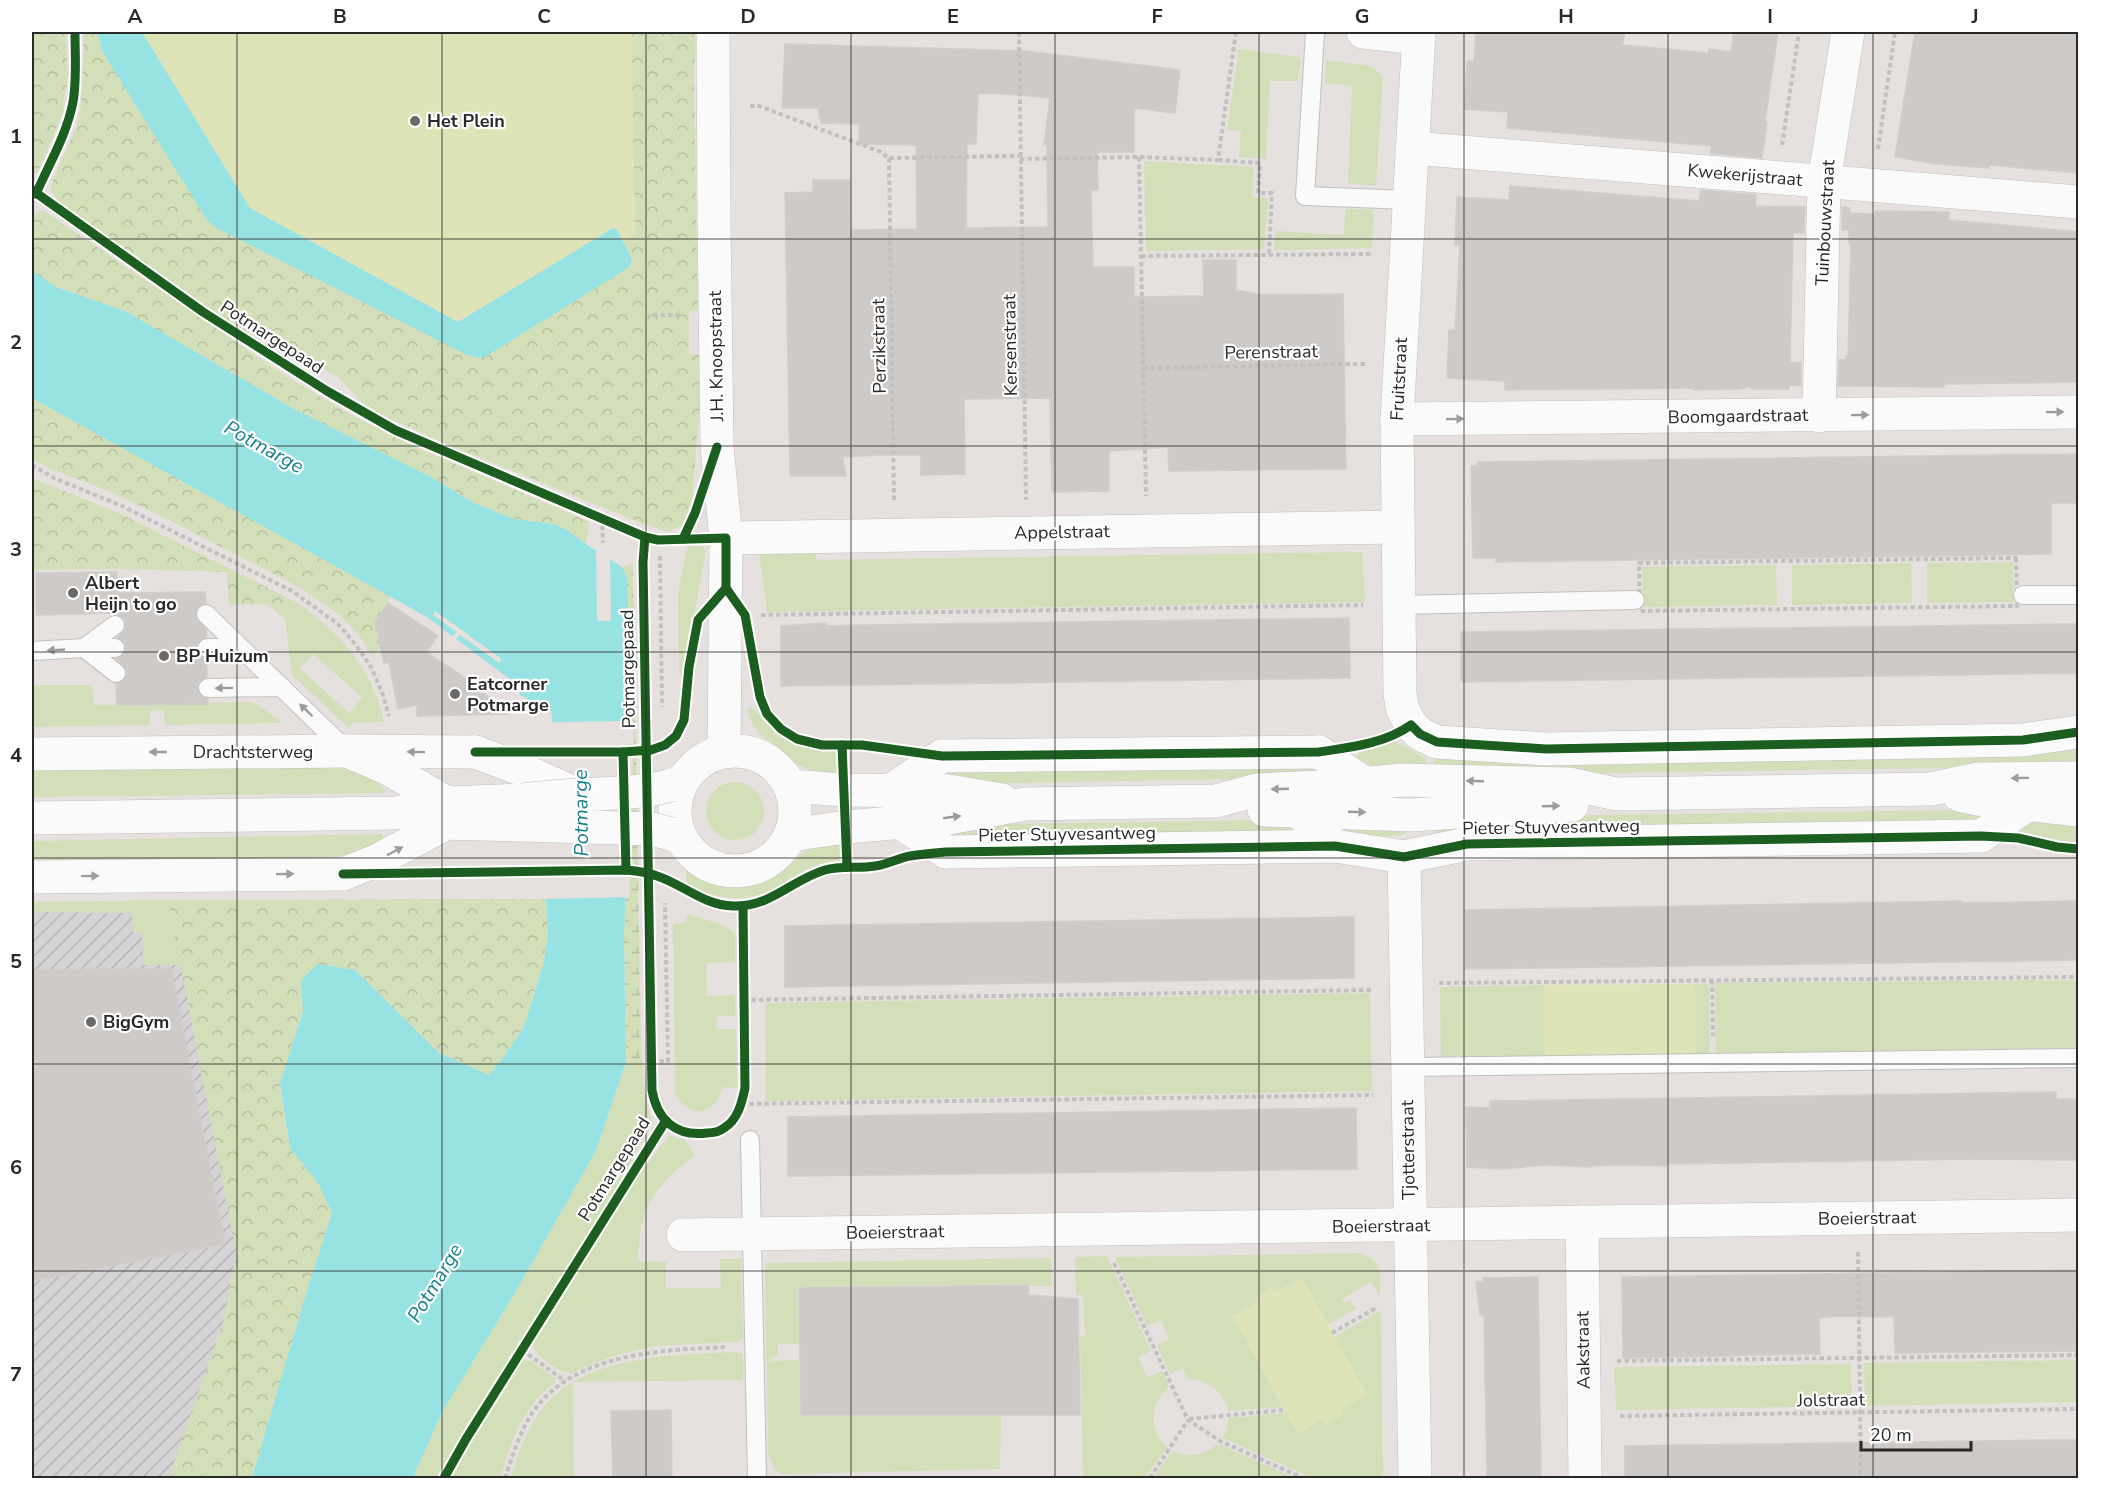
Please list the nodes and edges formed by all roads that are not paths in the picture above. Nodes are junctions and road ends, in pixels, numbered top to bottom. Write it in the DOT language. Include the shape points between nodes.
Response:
graph roads {
  1 [pos="713,32"];
  2 [pos="1315,32"];
  3 [pos="1364,32"];
  4 [pos="1848,32"];
  5 [pos="1418,35"];
  6 [pos="1412,148"];
  7 [pos="1824,182"];
  8 [pos="1409,200"];
  9 [pos="2079,202"];
  10 [pos="2079,412"];
  11 [pos="1819,416"];
  12 [pos="1396,419"];
  13 [pos="1398,527"];
  14 [pos="726,538"];
  15 [pos="2017,594"];
  16 [pos="2079,595"];
  17 [pos="1639,599"];
  18 [pos="1398,605"];
  19 [pos="206,614"];
  20 [pos="115,624"];
  21 [pos="84,648"];
  22 [pos="115,648"];
  23 [pos="207,648"];
  24 [pos="240,648"];
  25 [pos="32,651"];
  26 [pos="116,673"];
  27 [pos="282,687"];
  28 [pos="208,688"];
  29 [pos="2079,732"];
  30 [pos="347,751"];
  31 [pos="724,752"];
  32 [pos="32,754"];
  33 [pos="680,778"];
  34 [pos="2079,778"];
  35 [pos="1364,783"];
  36 [pos="790,786"];
  37 [pos="893,789"];
  38 [pos="1930,789"];
  39 [pos="1616,794"];
  40 [pos="522,798"];
  41 [pos="1216,801"];
  42 [pos="1025,804"];
  43 [pos="2029,804"];
  44 [pos="2079,810"];
  45 [pos="1298,811"];
  46 [pos="446,813"];
  47 [pos="32,818"];
  48 [pos="899,822"];
  49 [pos="790,835"];
  50 [pos="677,837"];
  51 [pos="1335,846"];
  52 [pos="1404,857"];
  53 [pos="32,877"];
  54 [pos="2079,1058"];
  55 [pos="1407,1081"];
  56 [pos="750,1140"];
  57 [pos="2079,1215"];
  58 [pos="1582,1222"];
  59 [pos="1410,1226"];
  60 [pos="683,1235"];
  61 [pos="754,1235"];
  62 [pos="757,1479"];
  63 [pos="1415,1479"];
  64 [pos="1585,1479"];
  1 -- 14 [label="street, J.H. Knoopstraat" via="717,447"];
  2 -- 8 [label="lane" via="1305,196"];
  3 -- 5 [label="street"];
  4 -- 7 [label="street, Tuinbouwstraat"];
  5 -- 6 [label="street, Fruitstraat"];
  6 -- 7 [label="street, Kwekerijstraat"];
  6 -- 8 [label="street, Fruitstraat"];
  7 -- 9 [label="street, Kwekerijstraat"];
  7 -- 11 [label="street, Tuinbouwstraat"];
  8 -- 12 [label="street, Fruitstraat"];
  11 -- 10 [label="street, Boomgaardstraat, one-way"];
  12 -- 11 [label="street, Boomgaardstraat, one-way"];
  12 -- 13 [label="street, Fruitstraat"];
  13 -- 14 [label="street, Appelstraat"];
  13 -- 18 [label="street, Fruitstraat"];
  14 -- 31 [label="street, J.H. Knoopstraat"];
  15 -- 16 [label="lane"];
  17 -- 18 [label="lane"];
  18 -- 29 [label="street, Fruitstraat" via="1403,710 1420,734 1437,742 1546,749 2023,740"];
  19 -- 24 [label="lane"];
  20 -- 21 [label="lane"];
  21 -- 22 [label="lane"];
  21 -- 25 [label="lane, one-way"];
  21 -- 26 [label="lane"];
  23 -- 24 [label="lane"];
  24 -- 27 [label="lane"];
  27 -- 28 [label="lane, one-way"];
  30 -- 27 [label="lane, one-way"];
  30 -- 32 [label="street, Drachtsterweg, one-way"];
  40 -- 30 [label="street, Drachtsterweg, one-way" via="475,752"];
  30 -- 46 [label="street" via="387,768"];
  31 -- 33 [label="street" via="703,759"];
  31 -- 36 [label="street" via="759,755 778,768"];
  33 -- 40 [label="street, bridge" via="633,793"];
  33 -- 50 [label="street" via="675,805"];
  34 -- 38 [label="street, Pieter Stuyvesantweg, one-way" via="1978,779"];
  35 -- 37 [label="street" via="1319,752 942,756"];
  39 -- 35 [label="street, Pieter Stuyvesantweg, one-way" via="1570,784 1429,780"];
  35 -- 41 [label="street, Pieter Stuyvesantweg, one-way" via="1257,790"];
  36 -- 37 [label="street, Pieter Stuyvesantweg"];
  36 -- 49 [label="street" via="795,807"];
  37 -- 42 [label="street, Pieter Stuyvesantweg" via="950,791"];
  38 -- 39 [label="street, Pieter Stuyvesantweg"];
  38 -- 43 [label="street, Pieter Stuyvesantweg"];
  45 -- 39 [label="street, Pieter Stuyvesantweg, one-way" via="1458,813 1573,805"];
  40 -- 46 [label="street"];
  40 -- 50 [label="street, bridge"];
  41 -- 42 [label="street, Pieter Stuyvesantweg"];
  41 -- 45 [label="street, Pieter Stuyvesantweg" via="1256,810"];
  48 -- 42 [label="street, Pieter Stuyvesantweg, one-way" via="949,818"];
  43 -- 44 [label="street, Pieter Stuyvesantweg"];
  43 -- 52 [label="street, Pieter Stuyvesantweg" via="1981,836 1467,844"];
  45 -- 51 [label="street"];
  46 -- 47 [label="street"];
  53 -- 46 [label="street, one-way" via="343,874 378,860"];
  48 -- 49 [label="street, Pieter Stuyvesantweg"];
  48 -- 51 [label="street, Pieter Stuyvesantweg" via="946,852"];
  49 -- 50 [label="street" via="776,856 743,871 708,865"];
  51 -- 52 [label="street, Pieter Stuyvesantweg"];
  52 -- 55 [label="street, Tjotterstraat"];
  54 -- 55 [label="lane" via="1713,1063"];
  55 -- 59 [label="street, Tjotterstraat"];
  56 -- 61 [label="lane"];
  57 -- 58 [label="street, Boeierstraat"];
  58 -- 59 [label="street, Boeierstraat"];
  58 -- 64 [label="street, Aakstraat"];
  59 -- 61 [label="street, Boeierstraat"];
  59 -- 63 [label="street, Tjotterstraat"];
  60 -- 61 [label="street, Boeierstraat"];
  61 -- 62 [label="lane"];
}
